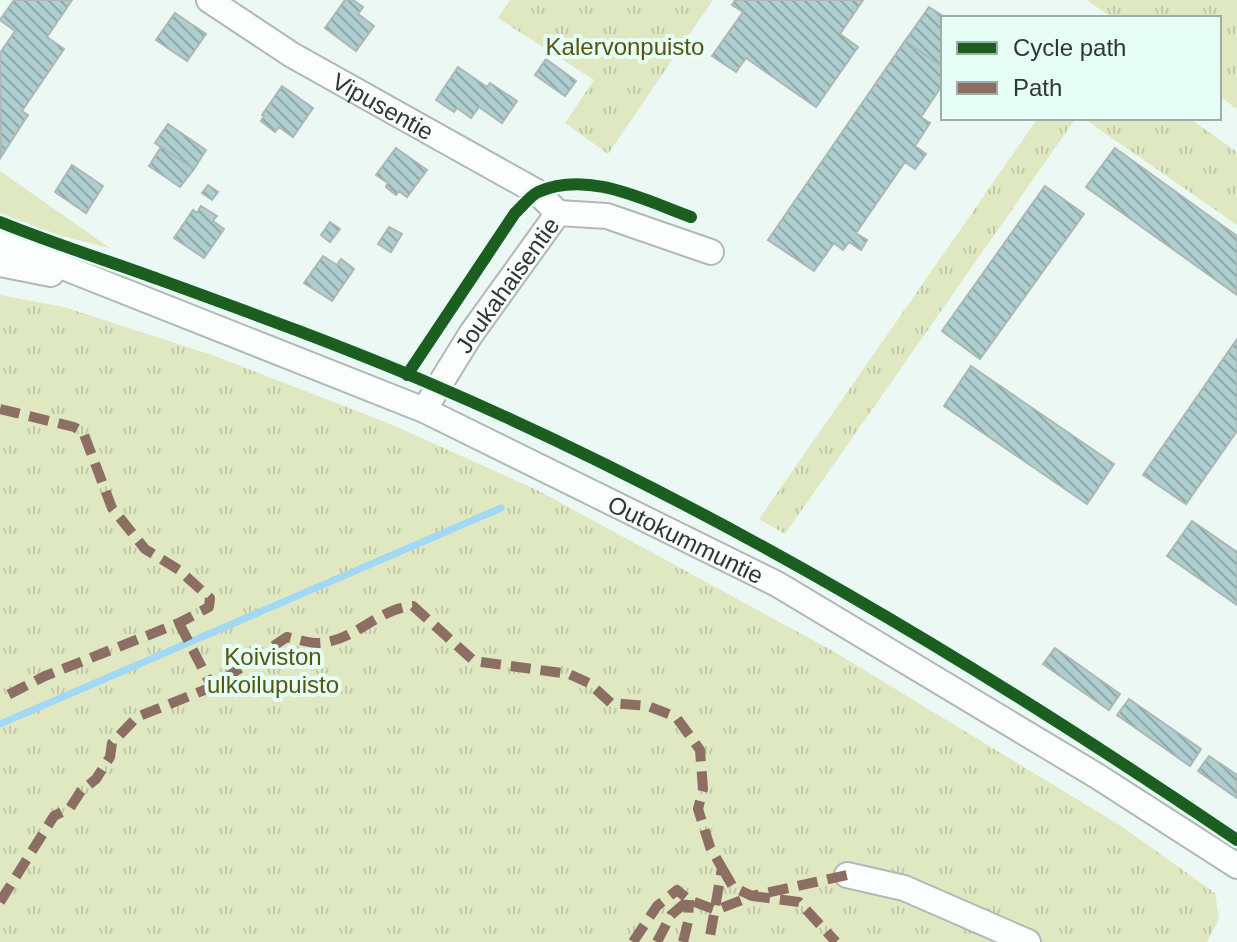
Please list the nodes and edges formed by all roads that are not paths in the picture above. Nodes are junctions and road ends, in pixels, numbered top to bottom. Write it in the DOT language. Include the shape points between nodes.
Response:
graph roads {
  1 [pos="209,0"];
  2 [pos="558,213"];
  3 [pos="0,242"];
  4 [pos="711,252"];
  5 [pos="0,264"];
  6 [pos="100,283"];
  7 [pos="424,410"];
  8 [pos="1237,866"];
  9 [pos="847,875"];
  10 [pos="1028,942"];
  1 -- 2 [label="street, Vipusentie" via="292,55 537,192"];
  2 -- 4 [label="street, Joukahaisentie" via="607,216"];
  2 -- 7 [label="street, Joukahaisentie"];
  3 -- 6 [label="street, Outokummuntie"];
  5 -- 6 [label="street, Outokummuntie"];
  6 -- 7 [label="street, Outokummuntie"];
  7 -- 8 [label="street, Outokummuntie" via="777,584"];
  9 -- 10 [label="street" via="904,888"];
}
